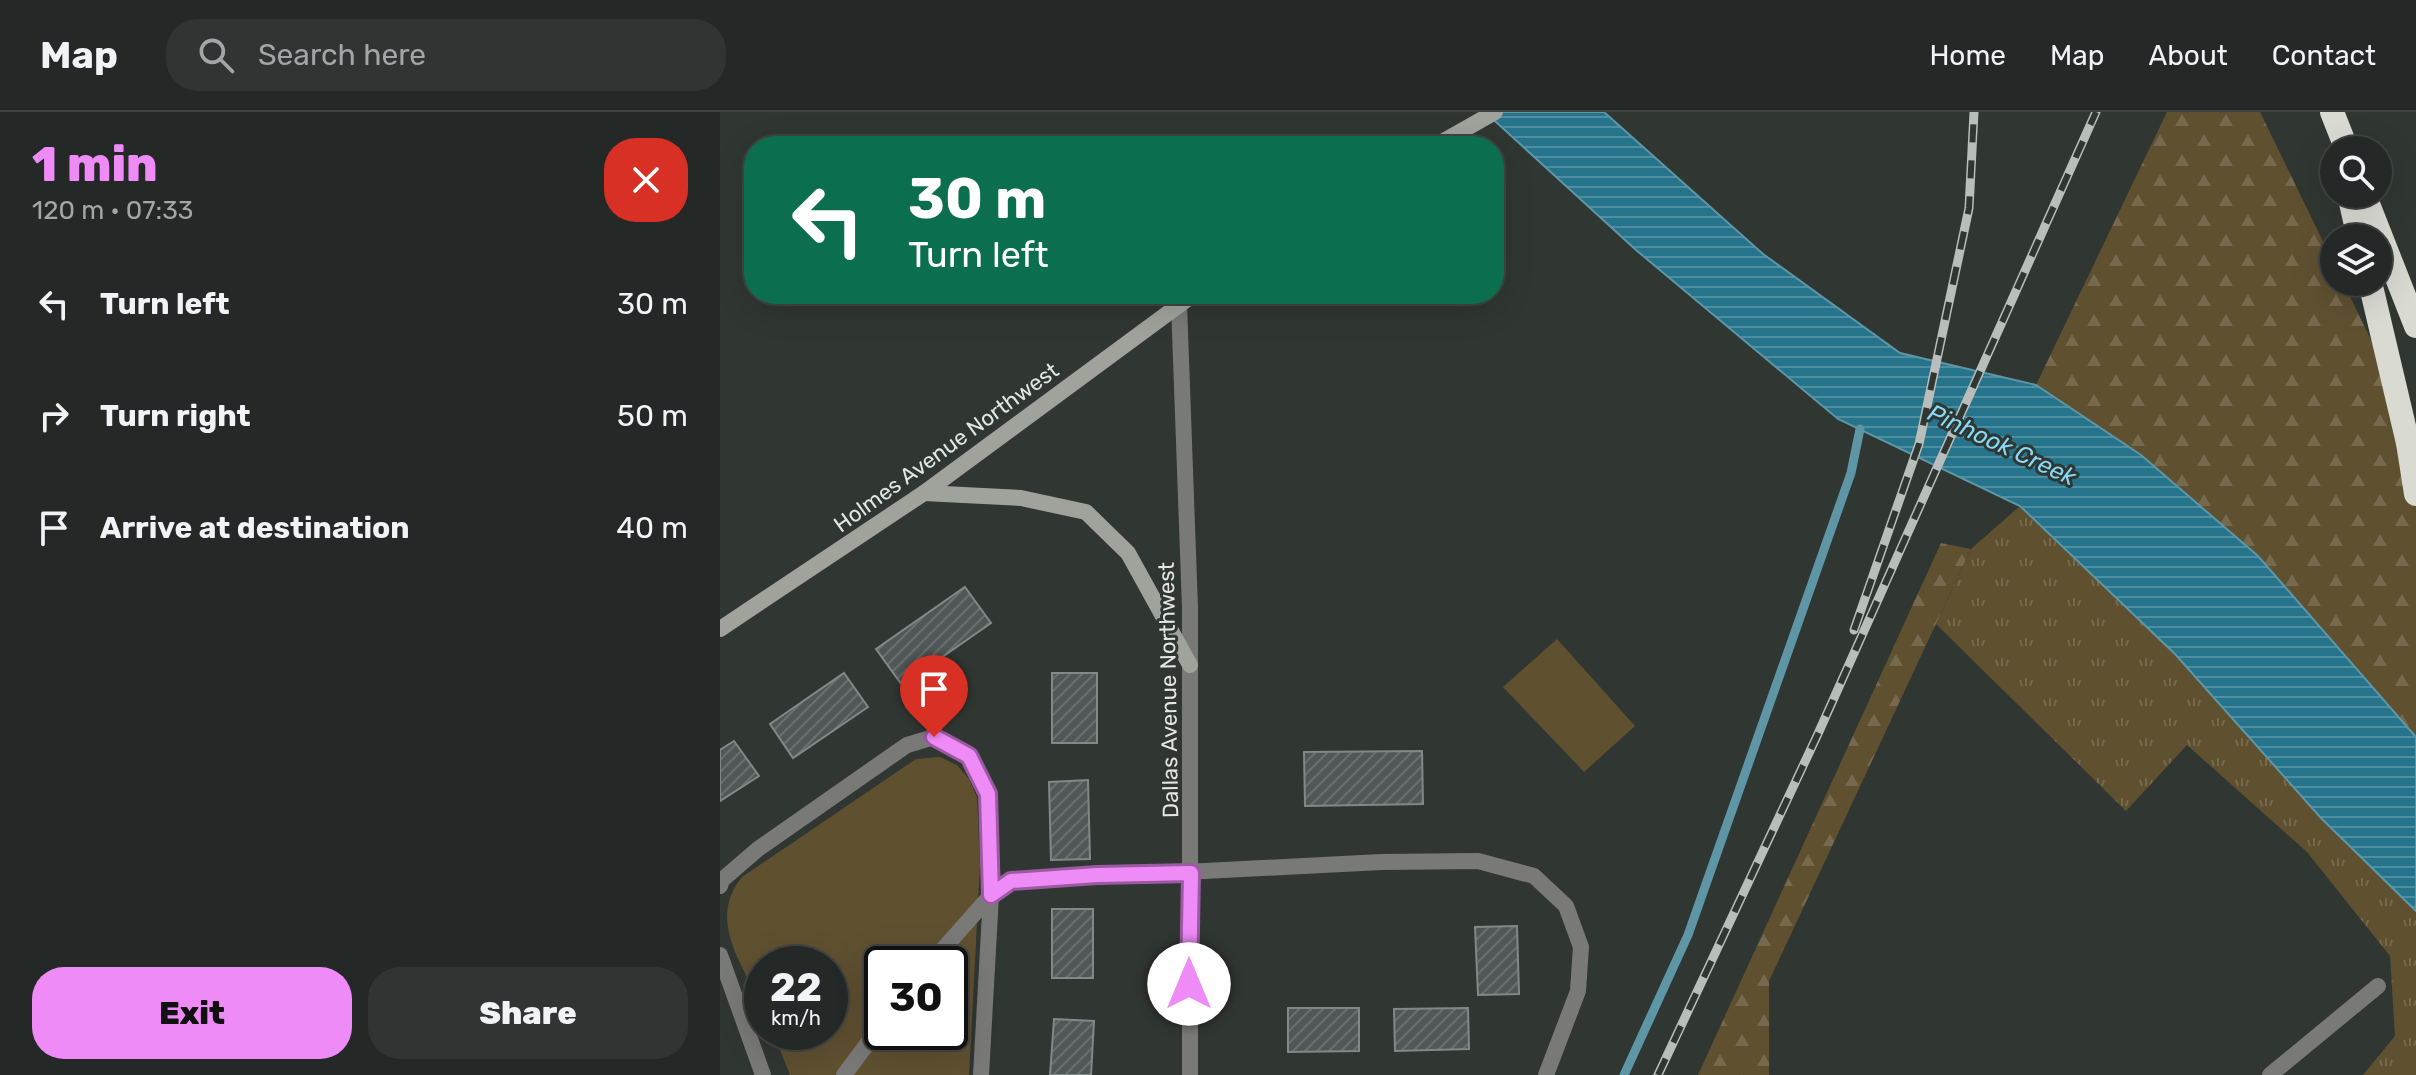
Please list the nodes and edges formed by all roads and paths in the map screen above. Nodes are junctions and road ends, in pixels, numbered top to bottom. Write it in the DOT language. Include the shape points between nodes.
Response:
graph roads {
  1 [pos="1495,112"];
  2 [pos="2331,112"];
  3 [pos="1452,136"];
  4 [pos="2335,136"];
  5 [pos="2341,136"];
  6 [pos="2370,208"];
  7 [pos="2373,296"];
  8 [pos="1179,304"];
  9 [pos="2416,326"];
  10 [pos="924,493"];
  11 [pos="2416,494"];
  12 [pos="720,629"];
  13 [pos="1190,665"];
  14 [pos="1191,873"];
  15 [pos="720,886"];
  16 [pos="991,895"];
  17 [pos="946,946"];
  18 [pos="720,955"];
  19 [pos="2378,986"];
  20 [pos="864,1048"];
  21 [pos="763,1075"];
  22 [pos="844,1075"];
  23 [pos="981,1075"];
  24 [pos="1190,1075"];
  25 [pos="1546,1075"];
  26 [pos="2270,1075"];
  1 -- 3 [label="main road"];
  2 -- 4 [label="highway"];
  2 -- 5 [label="highway"];
  6 -- 9 [label="highway"];
  7 -- 11 [label="highway"];
  8 -- 10 [label="main road, Holmes Avenue Northwest"];
  8 -- 13 [label="street, Dallas Avenue Northwest"];
  10 -- 12 [label="main road, Holmes Avenue Northwest"];
  10 -- 13 [label="main road" via="1021,498 1086,512 1128,553"];
  13 -- 14 [label="street, Dallas Avenue Northwest"];
  14 -- 16 [label="street" via="1011,881"];
  14 -- 24 [label="street, Dallas Avenue Northwest"];
  14 -- 25 [label="street" via="1478,861 1534,876 1566,906 1581,947 1578,991"];
  15 -- 16 [label="street" via="758,849 907,745 934,737 969,756 988,794"];
  16 -- 17 [label="street"];
  16 -- 23 [label="street"];
  18 -- 21 [label="street"];
  19 -- 26 [label="street"];
  20 -- 22 [label="street"];
}
